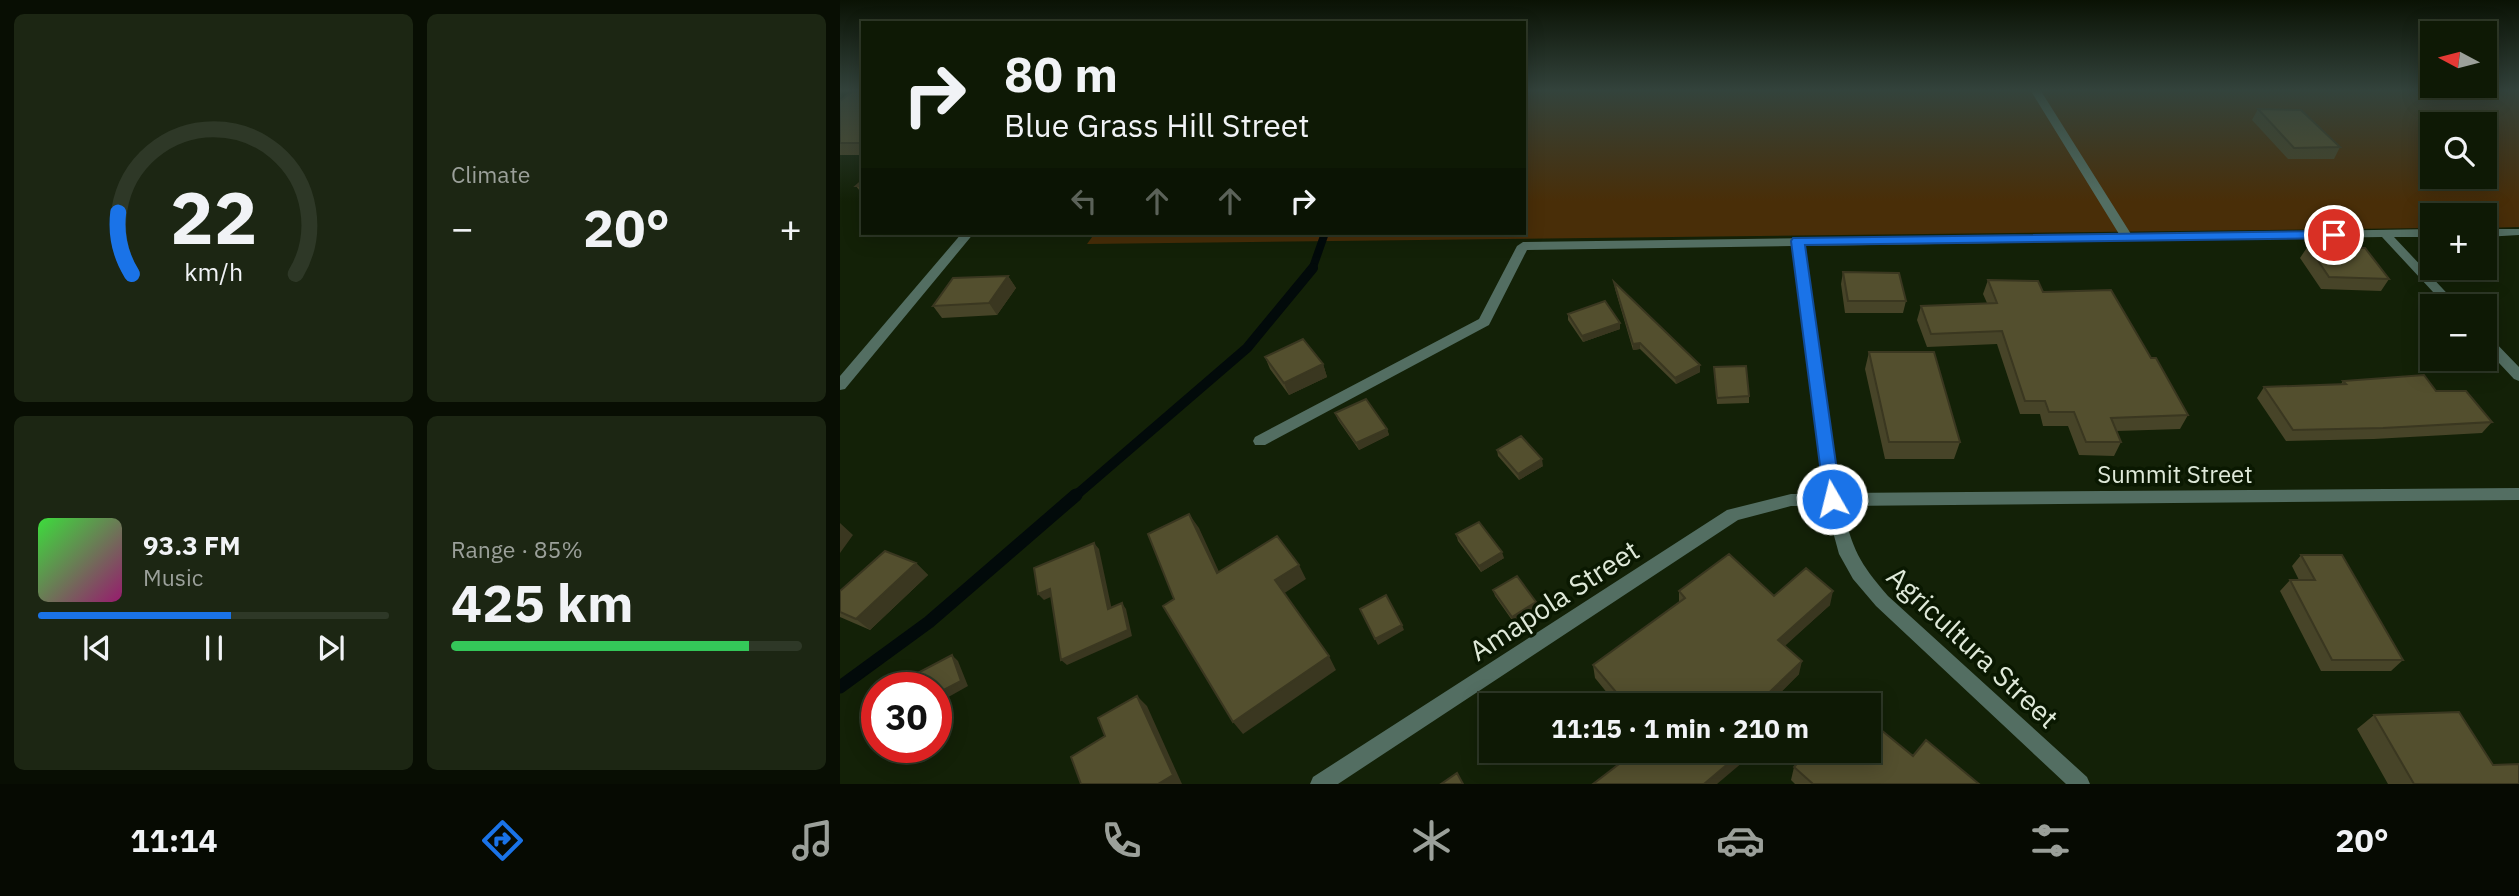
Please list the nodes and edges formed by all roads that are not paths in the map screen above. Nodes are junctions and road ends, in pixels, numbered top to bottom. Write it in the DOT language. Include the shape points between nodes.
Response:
graph roads {
  1 [pos="2059,128"];
  2 [pos="2519,232"];
  3 [pos="2420,233"];
  4 [pos="2497,233"];
  5 [pos="2385,234"];
  6 [pos="966,235"];
  7 [pos="2127,236"];
  8 [pos="1797,241"];
  9 [pos="2442,294"];
  10 [pos="2497,353"];
  11 [pos="2519,376"];
  12 [pos="840,384"];
  13 [pos="1260,441"];
  14 [pos="2519,494"];
  15 [pos="1832,499"];
  16 [pos="1320,784"];
  17 [pos="2080,784"];
  1 -- 7 [label="street"];
  2 -- 4 [label="street"];
  3 -- 5 [label="street"];
  5 -- 7 [label="street"];
  5 -- 9 [label="street"];
  6 -- 12 [label="street"];
  7 -- 8 [label="street"];
  8 -- 13 [label="street" via="1523,246 1484,322"];
  8 -- 15 [label="street, Agricultura Street"];
  10 -- 11 [label="street"];
  14 -- 15 [label="street, Summit Street"];
  15 -- 16 [label="street, Amapola Street" via="1791,500 1733,515"];
  15 -- 17 [label="street, Agricultura Street" via="1845,549 1882,601"];
}
